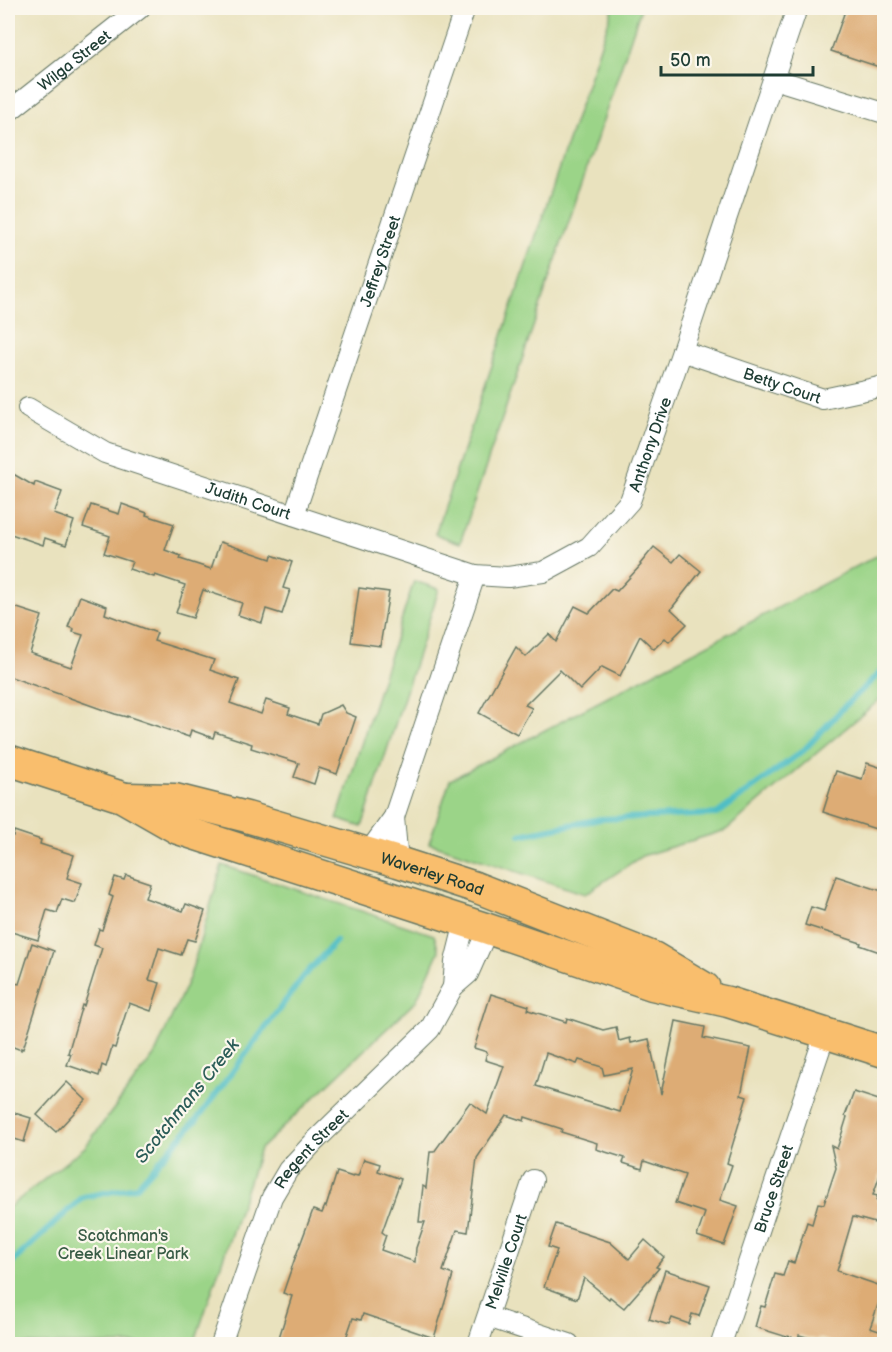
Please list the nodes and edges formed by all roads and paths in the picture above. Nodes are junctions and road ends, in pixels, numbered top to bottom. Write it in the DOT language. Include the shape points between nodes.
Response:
graph roads {
  1 [pos="140,8"];
  2 [pos="465,8"];
  3 [pos="797,8"];
  4 [pos="774,79"];
  5 [pos="8,112"];
  6 [pos="885,113"];
  7 [pos="682,351"];
  8 [pos="885,386"];
  9 [pos="28,408"];
  10 [pos="294,515"];
  11 [pos="475,575"];
  12 [pos="8,760"];
  13 [pos="122,797"];
  14 [pos="394,817"];
  15 [pos="368,853"];
  16 [pos="398,862"];
  17 [pos="483,890"];
  18 [pos="476,925"];
  19 [pos="728,1002"];
  20 [pos="825,1034"];
  21 [pos="885,1052"];
  22 [pos="533,1180"];
  23 [pos="488,1317"];
  24 [pos="221,1344"];
  25 [pos="478,1344"];
  26 [pos="569,1344"];
  27 [pos="721,1344"];
  1 -- 5 [label="street, Wilga Street"];
  2 -- 10 [label="street, Jeffrey Street"];
  3 -- 4 [label="street, Anthony Drive"];
  4 -- 6 [label="street"];
  4 -- 7 [label="street, Anthony Drive"];
  7 -- 8 [label="street, Betty Court" via="823,399"];
  7 -- 11 [label="street, Anthony Drive" via="630,501 589,547 543,572 508,577"];
  9 -- 10 [label="street, Judith Court" via="105,453"];
  10 -- 11 [label="street, Judith Court"];
  11 -- 14 [label="street"];
  12 -- 13 [label="main road, Waverley Road"];
  13 -- 15 [label="main road, Waverley Road" via="175,799"];
  13 -- 18 [label="main road, Waverley Road" via="178,829"];
  14 -- 15 [label="street"];
  14 -- 16 [label="street"];
  15 -- 16 [label="main road, Waverley Road"];
  16 -- 17 [label="main road, Waverley Road"];
  17 -- 18 [label="main road"];
  17 -- 19 [label="main road, Waverley Road" via="653,957"];
  18 -- 19 [label="main road, Waverley Road" via="652,985"];
  18 -- 24 [label="street, Regent Street" via="468,974 453,987 430,1029 288,1170 272,1197"];
  19 -- 20 [label="main road, Waverley Road"];
  20 -- 21 [label="main road, Waverley Road"];
  20 -- 27 [label="street, Bruce Street"];
  22 -- 23 [label="street, Melville Court"];
  23 -- 25 [label="street, Melville Court"];
  23 -- 26 [label="street"];
}
